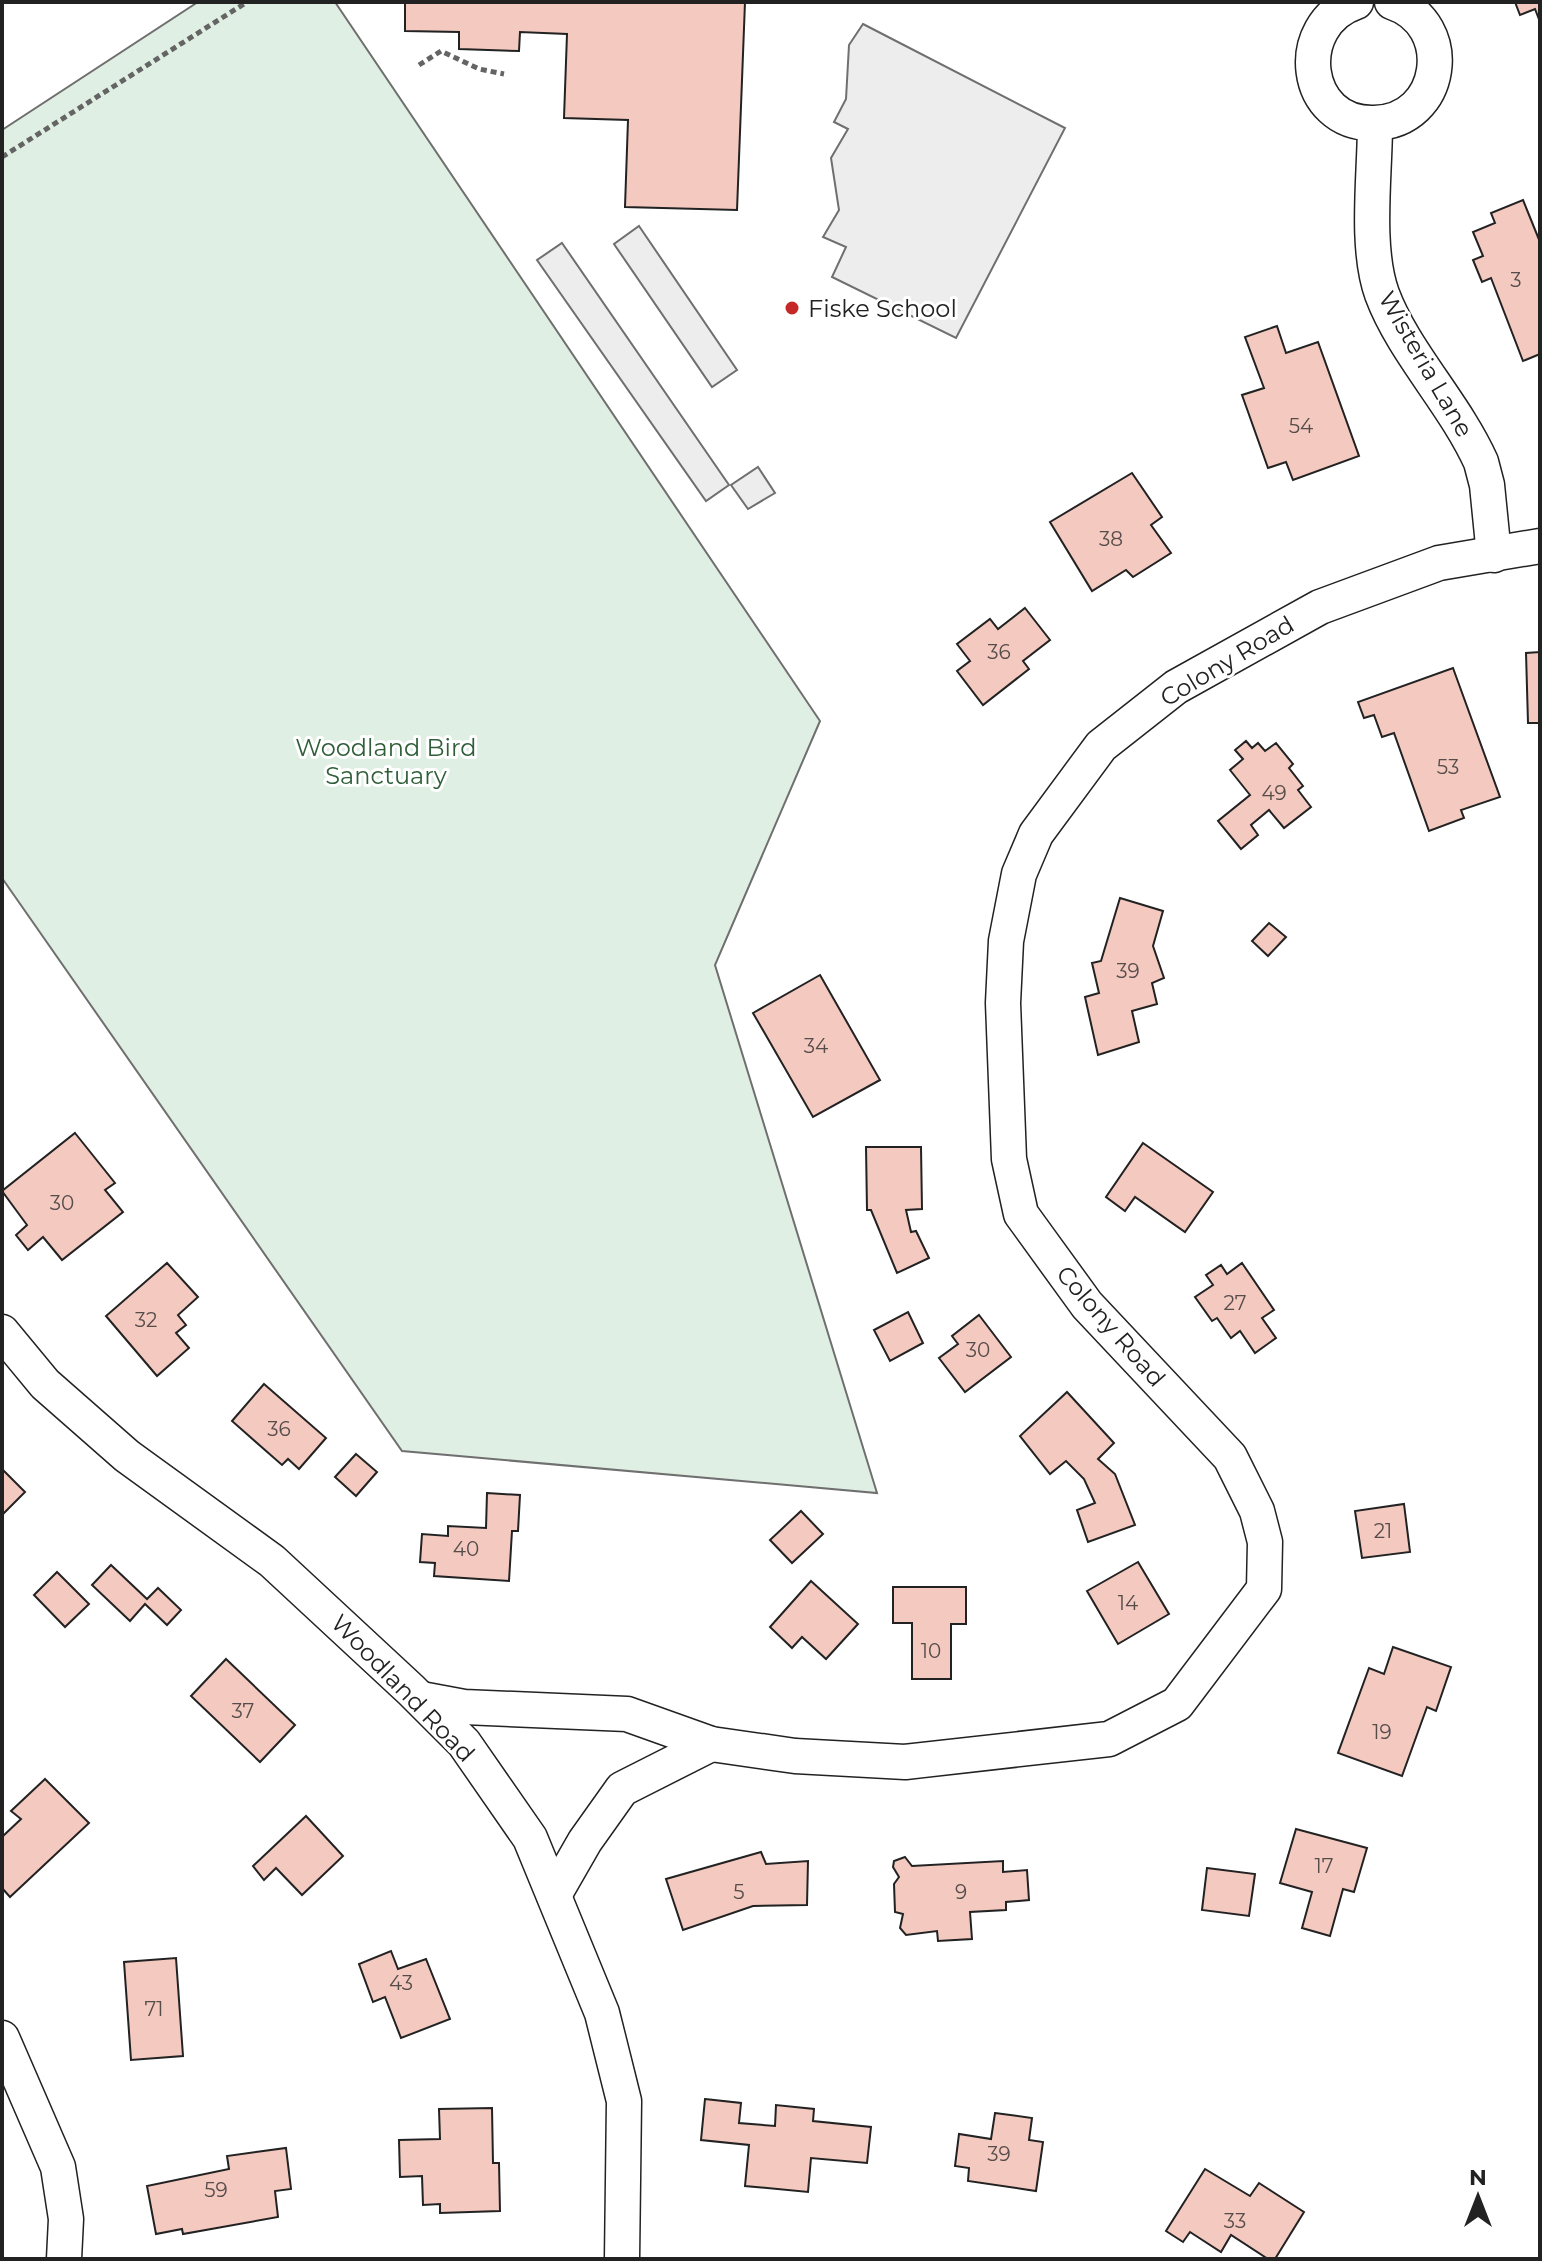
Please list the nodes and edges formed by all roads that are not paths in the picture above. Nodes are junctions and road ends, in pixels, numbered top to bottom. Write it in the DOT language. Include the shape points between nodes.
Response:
graph roads {
  1 [pos="1356,2"];
  2 [pos="1392,2"];
  3 [pos="1375,124"];
  4 [pos="1540,546"];
  5 [pos="1494,555"];
  6 [pos="2,1332"];
  7 [pos="421,1699"];
  8 [pos="711,1744"];
  9 [pos="554,1895"];
  10 [pos="2,2038"];
  11 [pos="64,2259"];
  12 [pos="622,2259"];
  1 -- 3 [label="street" via="1337,11 1319,30 1312,68 1320,93 1338,112"];
  2 -- 3 [label="street" via="1413,12 1430,34 1437,61 1424,99 1389,122"];
  3 -- 5 [label="street, Wisteria Lane" via="1377,279 1391,312 1481,462"];
  4 -- 5 [label="street, Colony Road"];
  5 -- 8 [label="street, Colony Road" via="1439,563 1320,607 1176,687 1101,746 1036,834 1019,874 1006,941 1003,1003 1009,1159 1021,1214 1087,1305 1230,1457 1257,1511 1265,1542 1264,1589 1177,1704 1109,1739 905,1762 795,1756"];
  6 -- 7 [label="street, Woodland Road" via="45,1384 127,1456 272,1561"];
  7 -- 8 [label="street, Colony Road" via="464,1707 627,1714"];
  7 -- 9 [label="street, Woodland Road" via="464,1743 530,1838"];
  8 -- 9 [label="street" via="622,1789"];
  9 -- 12 [label="street, Woodland Road" via="602,2013 624,2101"];
  10 -- 11 [label="street" via="58,2167 66,2219"];
}
